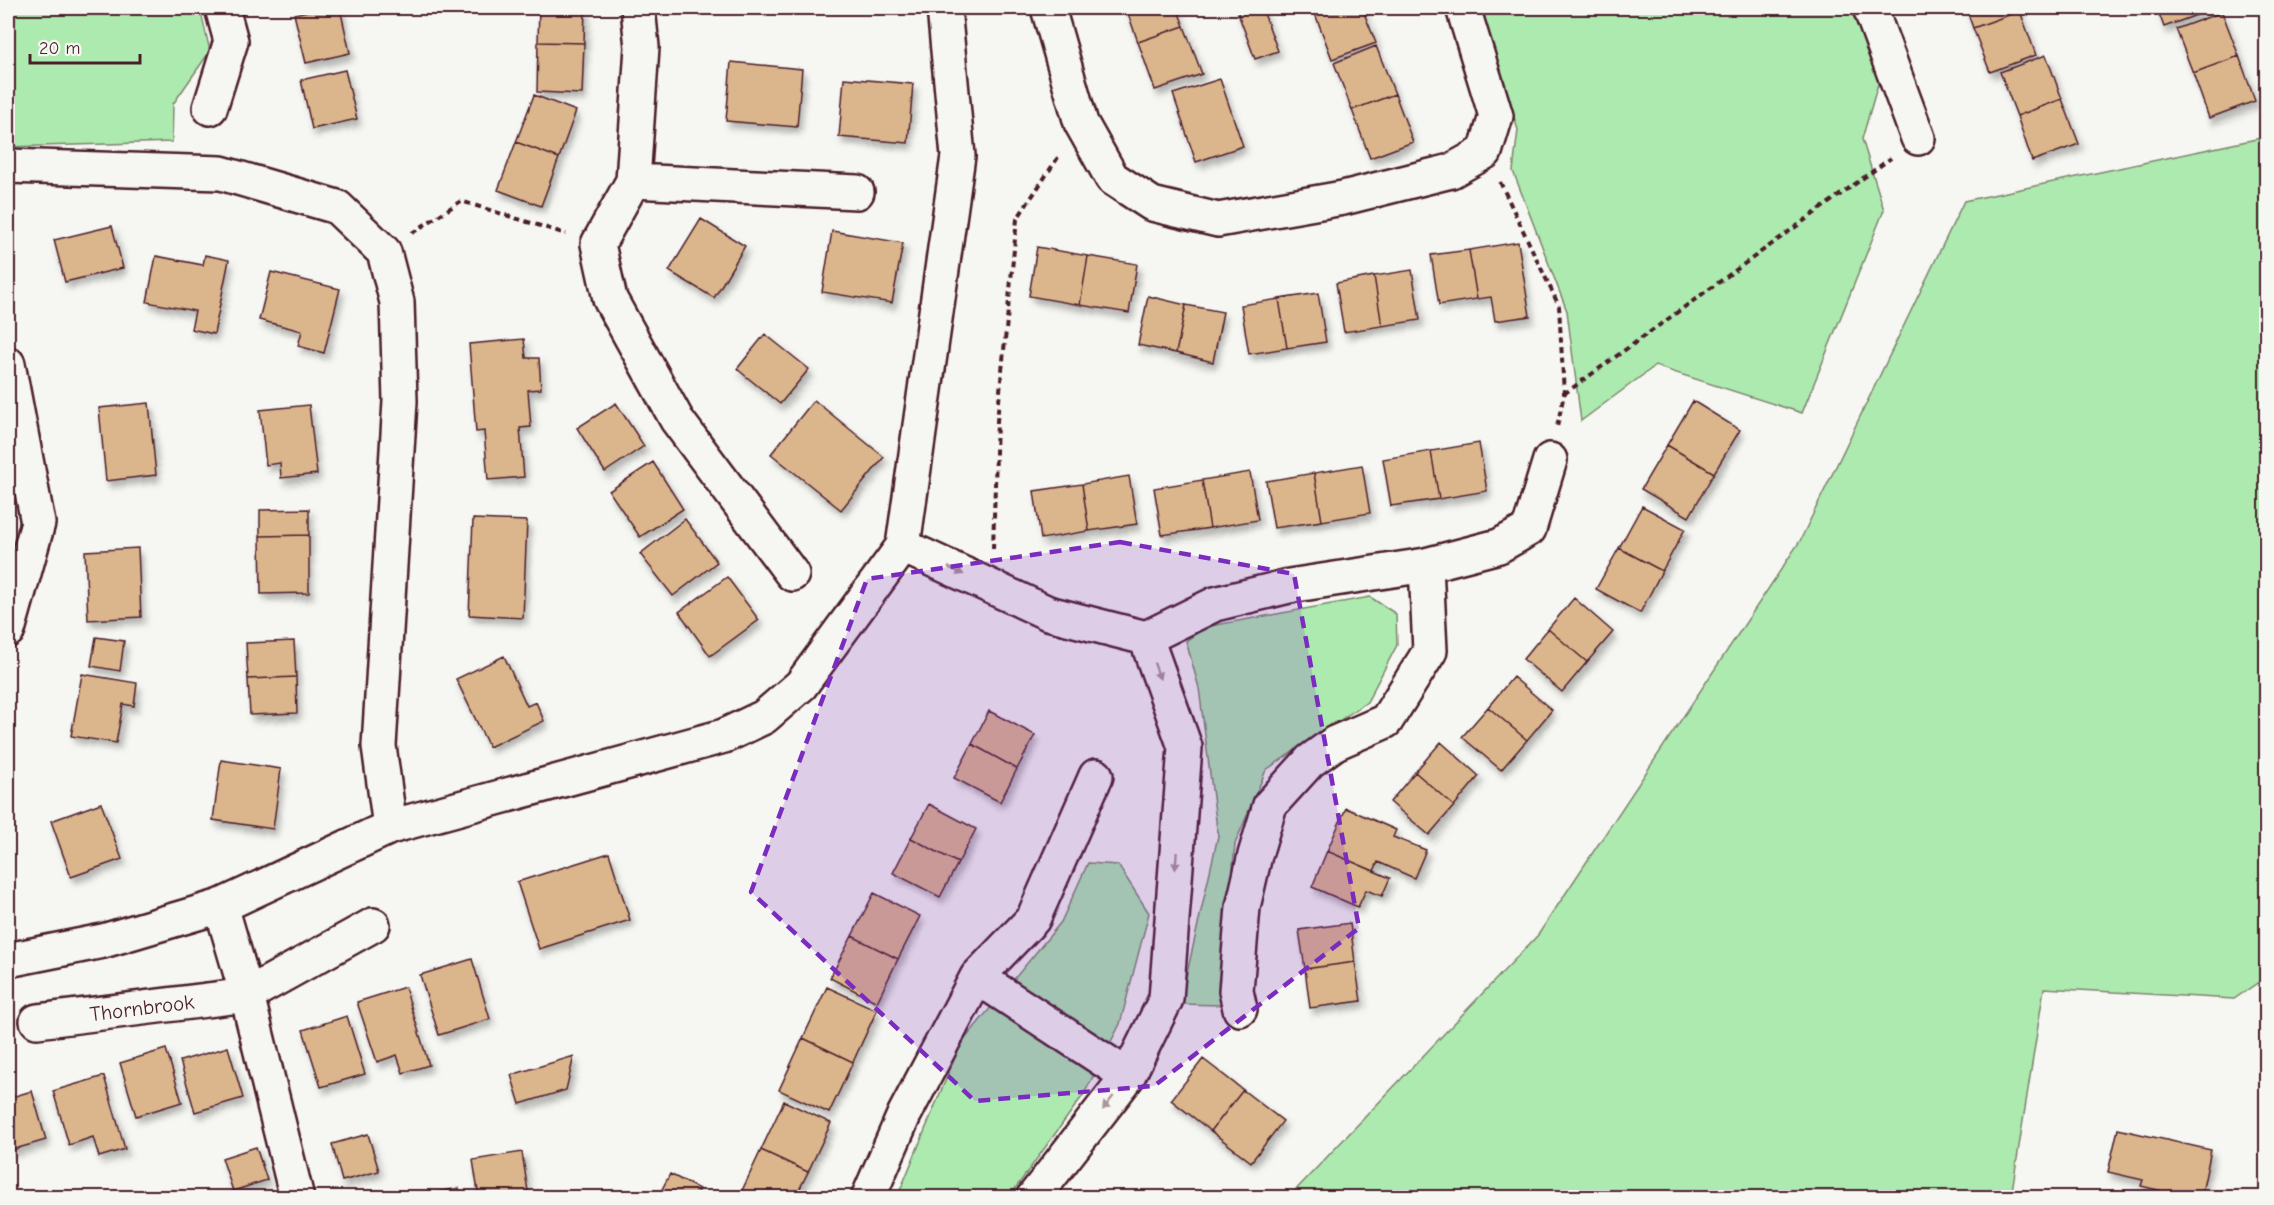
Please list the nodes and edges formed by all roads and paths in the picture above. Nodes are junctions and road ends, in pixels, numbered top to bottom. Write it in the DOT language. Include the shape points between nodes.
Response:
graph roads {
  1 [pos="222,8"];
  2 [pos="638,8"];
  3 [pos="944,8"];
  4 [pos="1048,8"];
  5 [pos="1463,8"];
  6 [pos="1870,8"];
  7 [pos="210,108"];
  8 [pos="1081,123"];
  9 [pos="1918,138"];
  10 [pos="1485,152"];
  11 [pos="8,165"];
  12 [pos="633,181"];
  13 [pos="857,192"];
  14 [pos="598,244"];
  15 [pos="384,252"];
  16 [pos="8,364"];
  17 [pos="1564,394"];
  18 [pos="1550,460"];
  19 [pos="903,546"];
  20 [pos="1426,566"];
  21 [pos="792,574"];
  22 [pos="992,587"];
  23 [pos="8,630"];
  24 [pos="1146,638"];
  25 [pos="1096,776"];
  26 [pos="390,827"];
  27 [pos="221,906"];
  28 [pos="373,926"];
  29 [pos="8,960"];
  30 [pos="977,977"];
  31 [pos="247,995"];
  32 [pos="1240,1009"];
  33 [pos="37,1021"];
  34 [pos="1128,1076"];
  35 [pos="297,1197"];
  36 [pos="868,1197"];
  37 [pos="1033,1197"];
  1 -- 7 [label="street" via="231,41"];
  2 -- 12 [label="street" via="642,47"];
  3 -- 19 [label="street" via="958,156"];
  4 -- 8 [label="street"];
  5 -- 10 [label="street" via="1496,116"];
  6 -- 9 [label="street"];
  8 -- 10 [label="street" via="1112,178 1152,204 1218,220 1343,198 1451,171"];
  8 -- 22 [label="path" via="1017,219 997,421"];
  9 -- 17 [label="path"];
  10 -- 17 [label="path" via="1559,306"];
  11 -- 15 [label="street" via="221,173 337,207"];
  12 -- 13 [label="street"];
  12 -- 14 [label="street"];
  14 -- 15 [label="path" via="461,201"];
  14 -- 21 [label="street" via="610,299 677,420"];
  15 -- 26 [label="street" via="397,302 400,401 379,746"];
  16 -- 23 [label="street" via="38,523"];
  17 -- 18 [label="path"];
  18 -- 20 [label="street" via="1528,530 1499,546"];
  19 -- 22 [label="street, one-way"];
  19 -- 26 [label="street" via="801,685 764,717 724,736"];
  20 -- 24 [label="street" via="1289,586 1215,604"];
  20 -- 32 [label="street" via="1430,651 1386,721 1310,760 1270,806 1243,907 1236,992"];
  22 -- 24 [label="street" via="1048,613"];
  24 -- 34 [label="street, one-way" via="1185,747 1166,999"];
  25 -- 30 [label="street" via="1034,919"];
  26 -- 27 [label="street"];
  27 -- 29 [label="street" via="103,941"];
  27 -- 31 [label="street"];
  28 -- 31 [label="street, Thornbrook"];
  30 -- 34 [label="street"];
  30 -- 36 [label="street" via="904,1115"];
  31 -- 33 [label="street, Thornbrook"];
  31 -- 35 [label="street"];
  34 -- 37 [label="street, one-way"];
}
